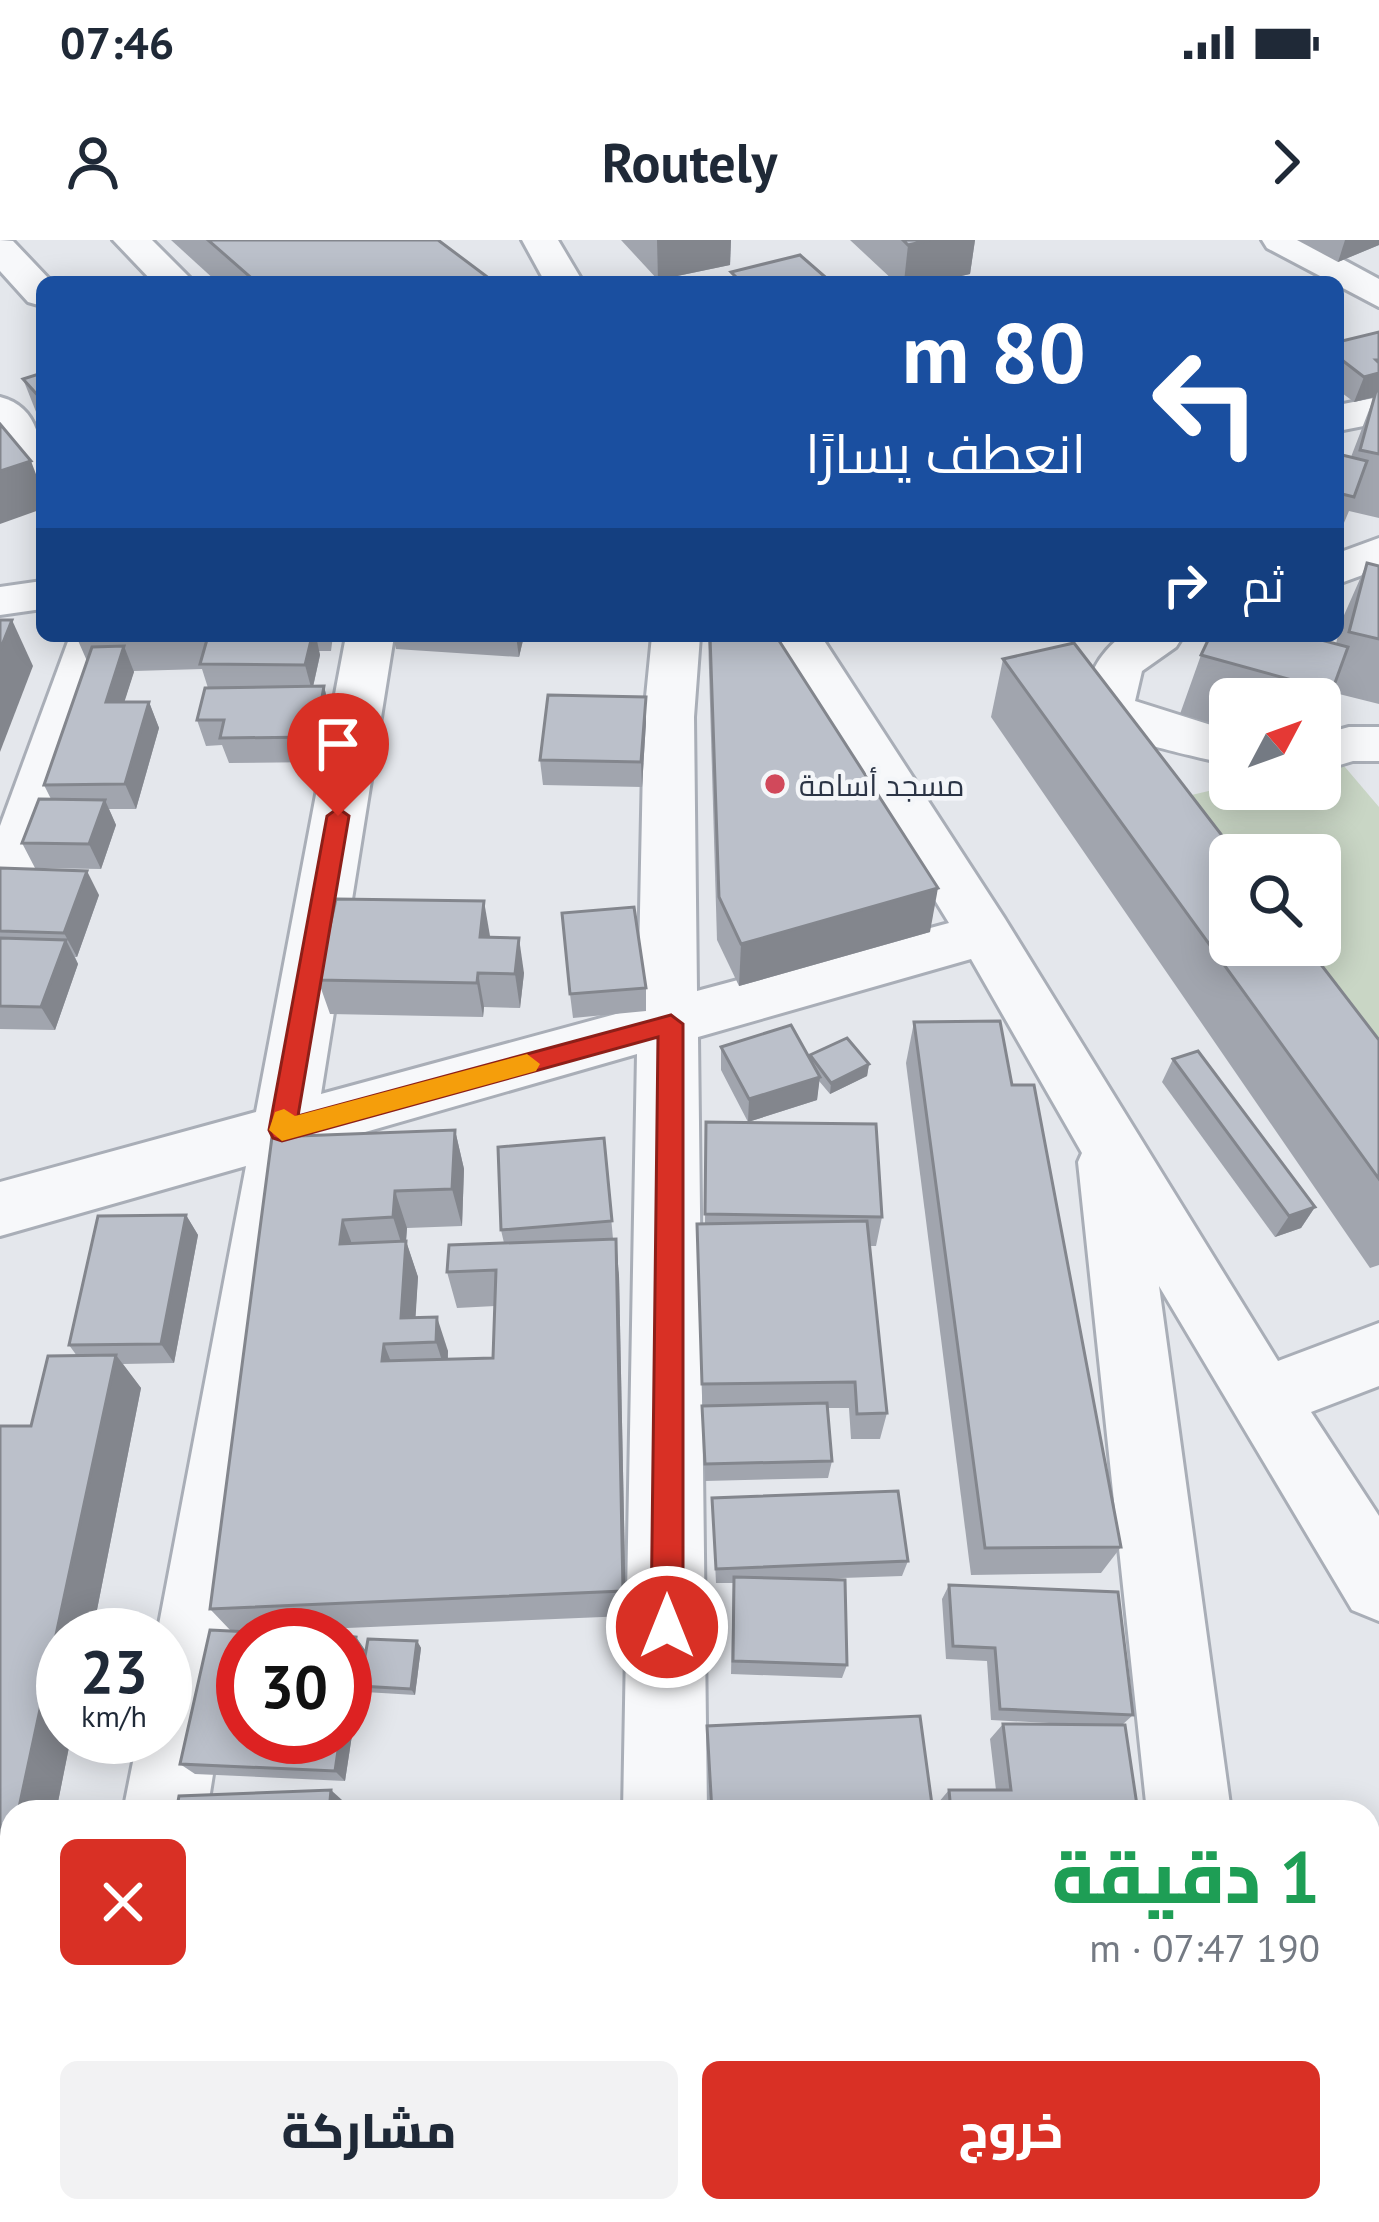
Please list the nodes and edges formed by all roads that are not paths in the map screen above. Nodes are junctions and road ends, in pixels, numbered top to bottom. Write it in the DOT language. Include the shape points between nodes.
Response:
graph roads {
  1 [pos="131,240"];
  2 [pos="540,240"];
  3 [pos="1280,240"];
  4 [pos="0,249"];
  5 [pos="170,276"];
  6 [pos="561,276"];
  7 [pos="1372,282"];
  8 [pos="36,288"];
  9 [pos="7,394"];
  10 [pos="1379,410"];
  11 [pos="1344,417"];
  12 [pos="36,454"];
  13 [pos="1379,552"];
  14 [pos="1344,567"];
  15 [pos="36,568"];
  16 [pos="0,572"];
  17 [pos="36,596"];
  18 [pos="0,601"];
  19 [pos="92,642"];
  20 [pos="369,642"];
  21 [pos="675,642"];
  22 [pos="801,642"];
  23 [pos="1146,642"];
  24 [pos="1209,742"];
  25 [pos="1379,744"];
  26 [pos="1341,747"];
  27 [pos="0,903"];
  28 [pos="985,934"];
  29 [pos="671,1024"];
  30 [pos="282,1130"];
  31 [pos="1106,1134"];
  32 [pos="0,1209"];
  33 [pos="1379,1354"];
  34 [pos="1262,1399"];
  35 [pos="1379,1584"];
  36 [pos="168,1800"];
  37 [pos="665,1800"];
  38 [pos="1189,1800"];
  1 -- 5 [label="street"];
  2 -- 6 [label="street"];
  3 -- 7 [label="street"];
  4 -- 8 [label="street"];
  9 -- 12 [label="street"];
  10 -- 11 [label="street"];
  13 -- 14 [label="street"];
  15 -- 16 [label="street"];
  17 -- 18 [label="street"];
  19 -- 27 [label="street"];
  20 -- 30 [label="street"];
  21 -- 29 [label="street"];
  22 -- 28 [label="street"];
  23 -- 24 [label="street" via="1118,664 1109,708"];
  25 -- 26 [label="street"];
  28 -- 29 [label="street"];
  28 -- 31 [label="street"];
  29 -- 30 [label="street"];
  29 -- 37 [label="street"];
  30 -- 32 [label="street"];
  30 -- 36 [label="street"];
  31 -- 34 [label="street"];
  31 -- 38 [label="street"];
  33 -- 34 [label="street"];
  34 -- 35 [label="street"];
}
